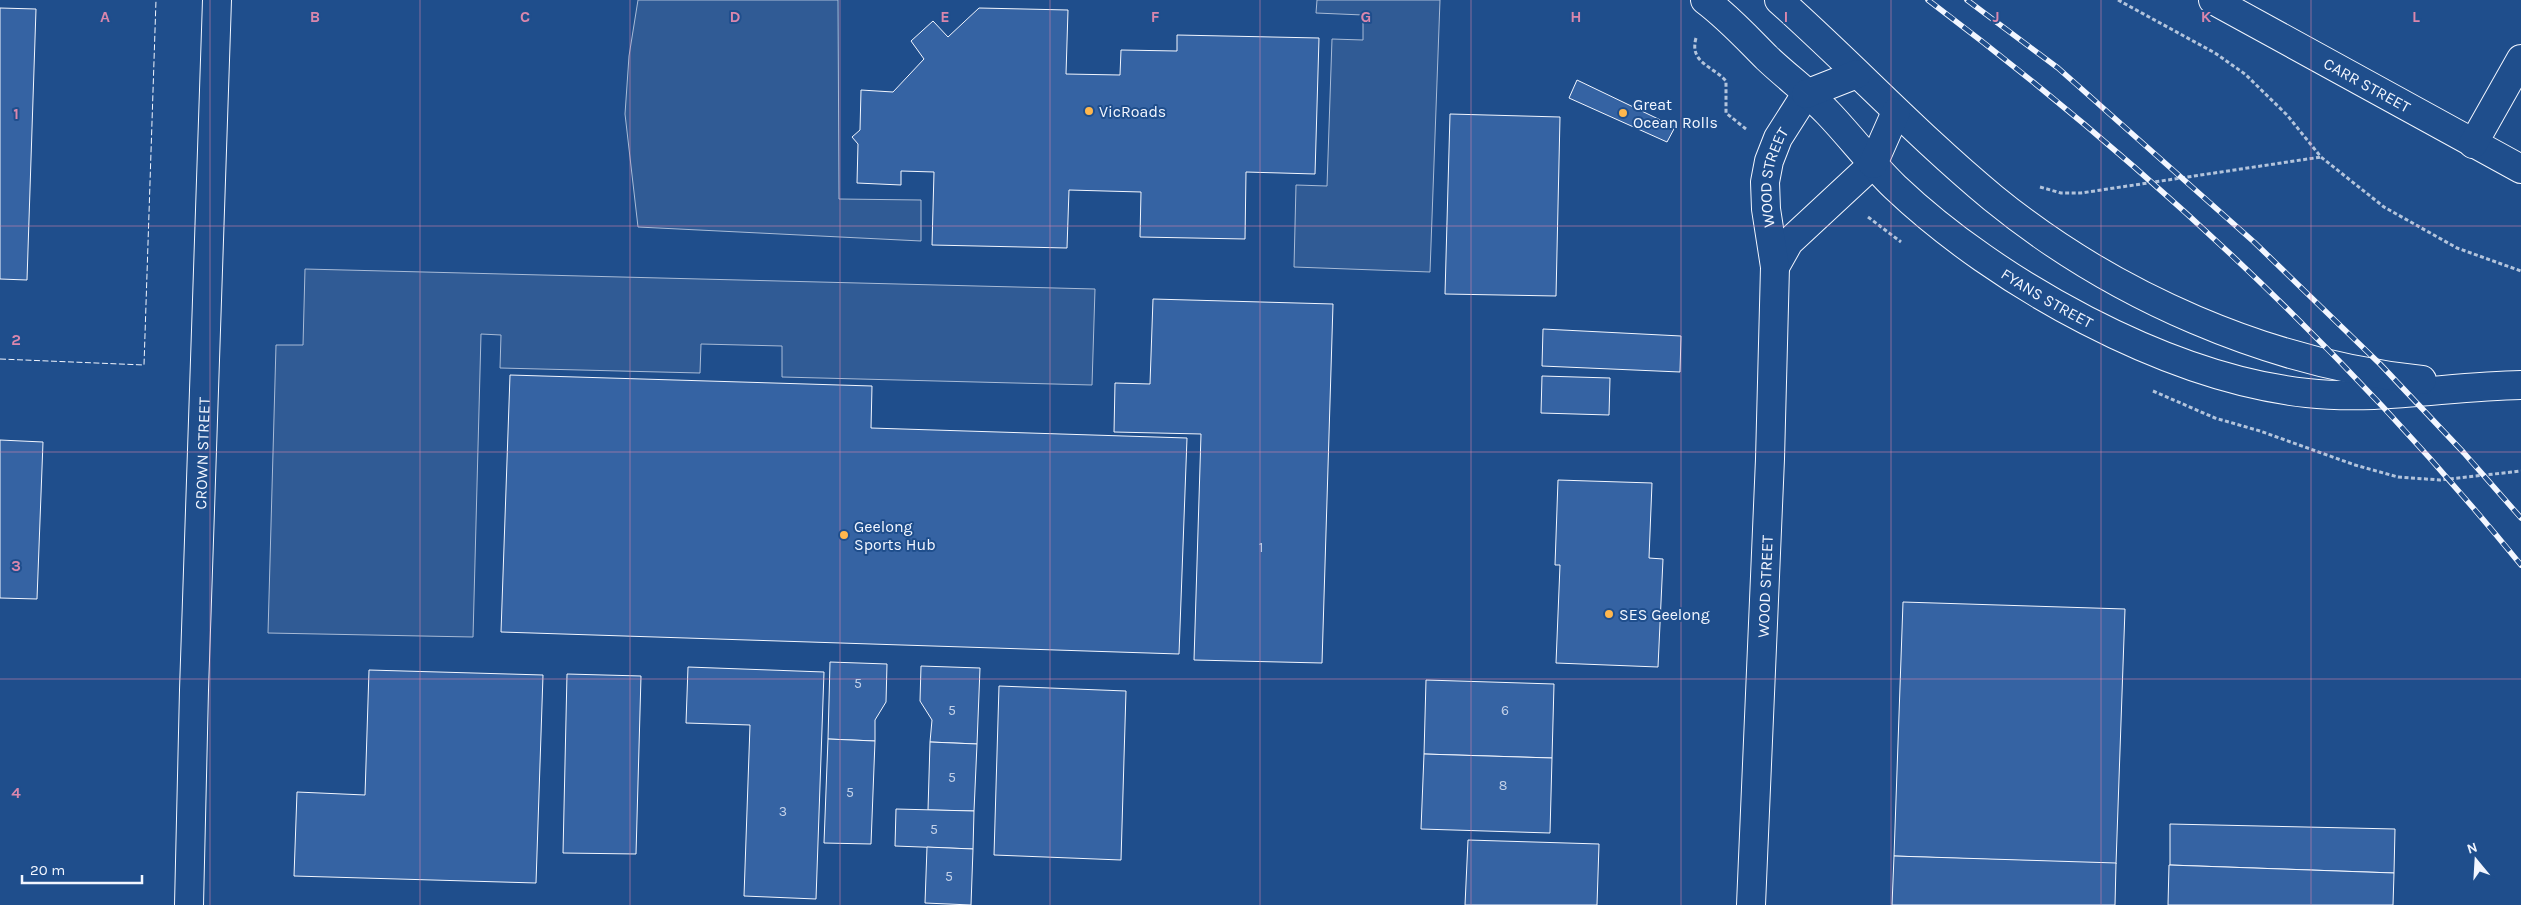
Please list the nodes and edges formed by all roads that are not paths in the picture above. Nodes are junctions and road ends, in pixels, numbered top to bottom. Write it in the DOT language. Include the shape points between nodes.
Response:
graph roads {
  1 [pos="217,0"];
  2 [pos="1705,0"];
  3 [pos="1779,0"];
  4 [pos="2213,0"];
  5 [pos="2521,59"];
  6 [pos="1857,74"];
  7 [pos="1806,94"];
  8 [pos="1896,112"];
  9 [pos="2473,144"];
  10 [pos="1872,164"];
  11 [pos="2521,169"];
  12 [pos="1775,268"];
  13 [pos="2485,385"];
  14 [pos="2521,385"];
  15 [pos="189,905"];
  16 [pos="1752,905"];
  1 -- 15 [label="street, CROWN STREET"];
  2 -- 7 [label="street, FYANS STREET" via="1730,19 1772,64"];
  3 -- 6 [label="street, FYANS STREET"];
  4 -- 9 [label="street, CARR STREET"];
  5 -- 9 [label="street"];
  6 -- 7 [label="street"];
  6 -- 8 [label="street, FYANS STREET"];
  7 -- 10 [label="street, FYANS STREET" via="1827,112"];
  7 -- 12 [label="street, WOOD STREET" via="1786,124 1769,161 1765,194"];
  8 -- 10 [label="street"];
  8 -- 13 [label="street, FYANS STREET" via="1994,198 2052,241 2126,285 2181,312 2312,360 2387,376"];
  9 -- 11 [label="street, CARR STREET"];
  10 -- 12 [label="street, WOOD STREET" via="1788,242"];
  10 -- 13 [label="street, FYANS STREET" via="1917,207 2015,279 2081,317 2176,361 2251,383 2307,394 2369,396"];
  12 -- 16 [label="street, WOOD STREET"];
  13 -- 14 [label="street, FYANS STREET"];
}
